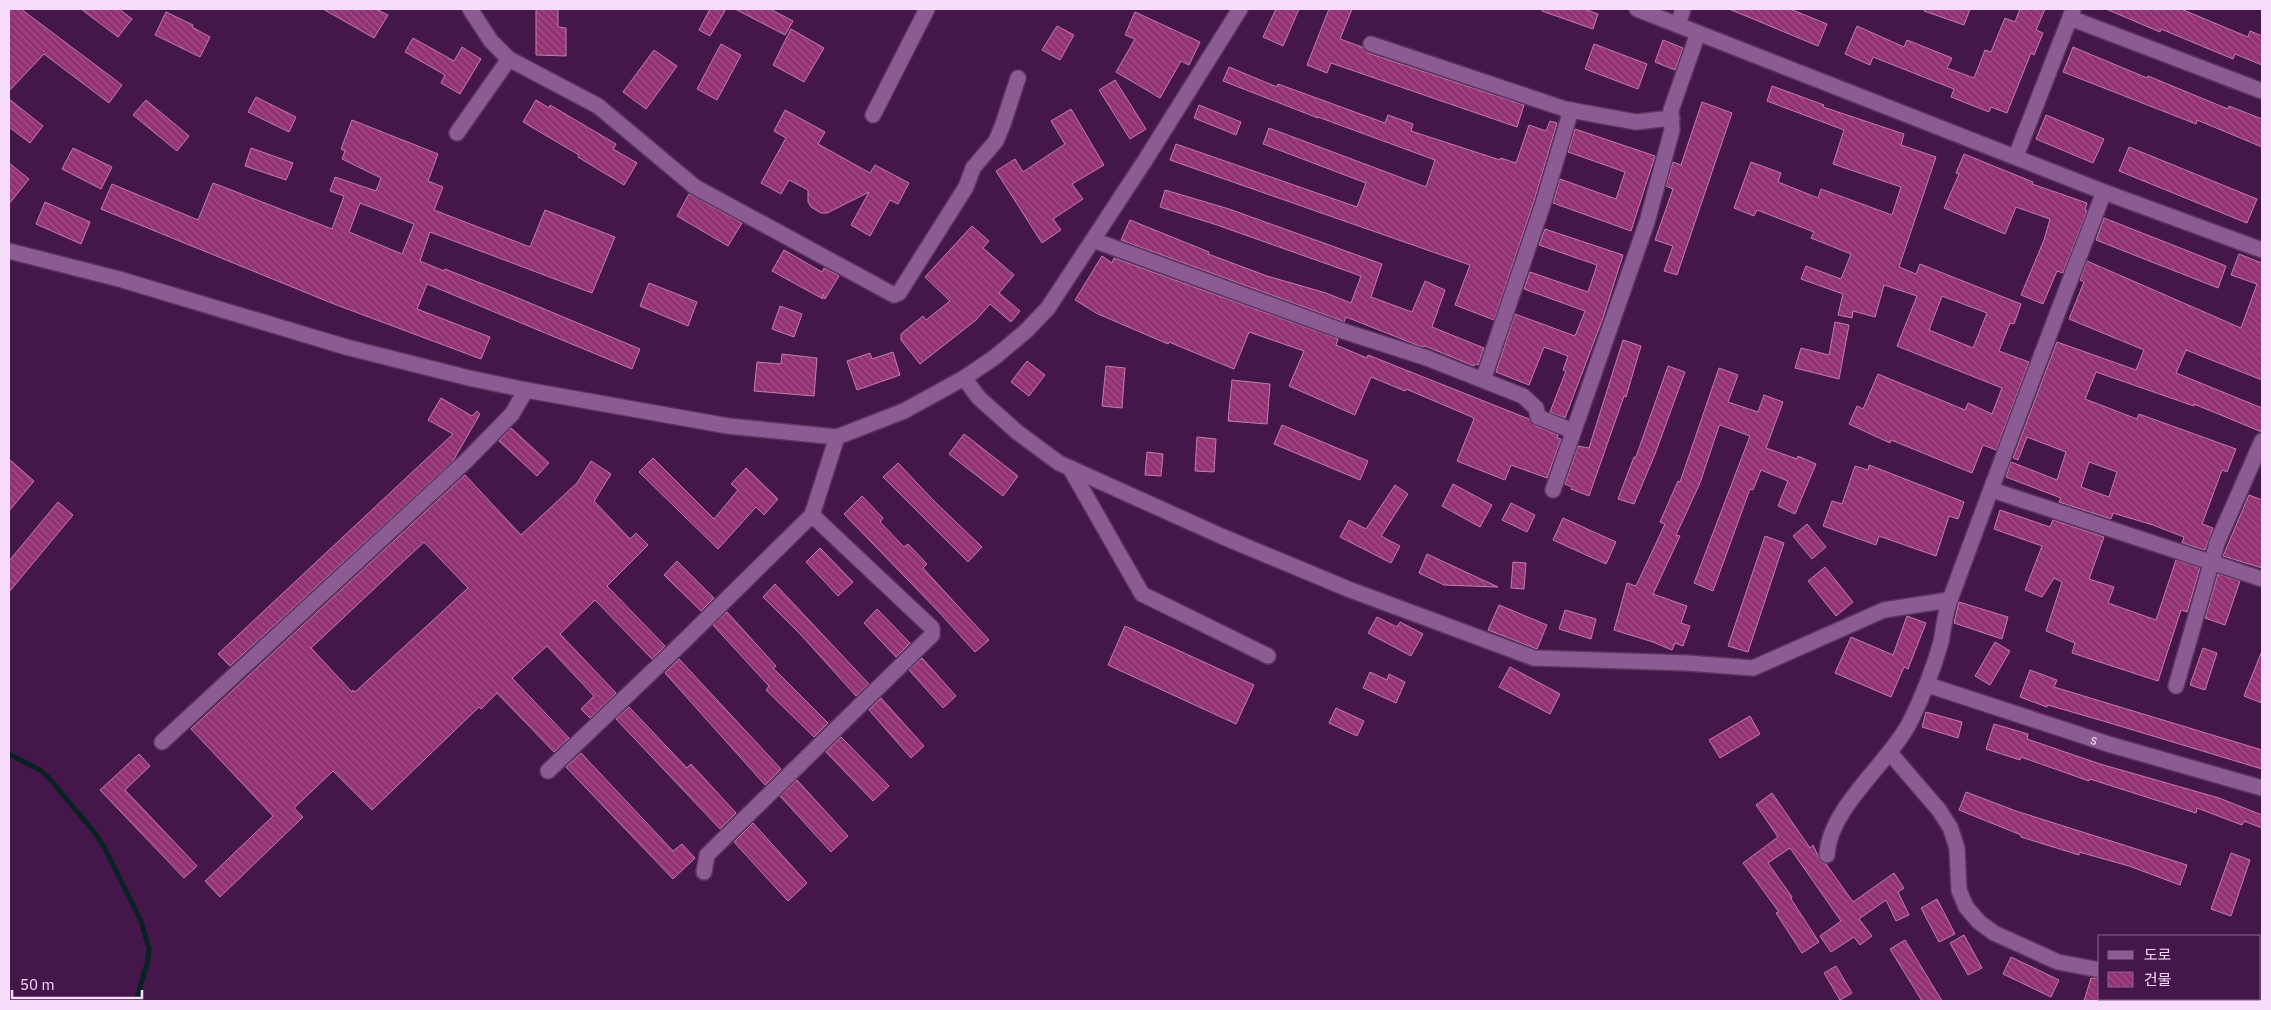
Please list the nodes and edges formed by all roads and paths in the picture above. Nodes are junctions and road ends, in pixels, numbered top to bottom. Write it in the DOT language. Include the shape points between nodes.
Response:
graph roads {
  1 [pos="470,9"];
  2 [pos="927,9"];
  3 [pos="1240,9"];
  4 [pos="1637,9"];
  5 [pos="1684,9"];
  6 [pos="2072,13"];
  7 [pos="1678,25"];
  8 [pos="1698,33"];
  9 [pos="1371,44"];
  10 [pos="509,59"];
  11 [pos="1018,78"];
  12 [pos="2262,91"];
  13 [pos="1571,110"];
  14 [pos="873,115"];
  15 [pos="1672,118"];
  16 [pos="457,133"];
  17 [pos="2016,156"];
  18 [pos="2104,192"];
  19 [pos="1093,240"];
  20 [pos="2262,250"];
  21 [pos="9,251"];
  22 [pos="964,378"];
  23 [pos="1482,380"];
  24 [pos="526,390"];
  25 [pos="1573,431"];
  26 [pos="837,437"];
  27 [pos="2262,441"];
  28 [pos="1070,468"];
  29 [pos="1553,490"];
  30 [pos="1992,490"];
  31 [pos="812,514"];
  32 [pos="2213,564"];
  33 [pos="2262,579"];
  34 [pos="1950,600"];
  35 [pos="1268,656"];
  36 [pos="1928,684"];
  37 [pos="2176,686"];
  38 [pos="162,742"];
  39 [pos="1890,753"];
  40 [pos="548,770"];
  41 [pos="2262,788"];
  42 [pos="1827,855"];
  43 [pos="704,872"];
  44 [pos="2098,970"];
  1 -- 10 [label="street" via="491,40"];
  2 -- 14 [label="street"];
  3 -- 19 [label="street"];
  4 -- 7 [label="street"];
  5 -- 7 [label="street"];
  6 -- 12 [label="street"];
  6 -- 17 [label="street"];
  7 -- 8 [label="street"];
  8 -- 15 [label="street" via="1671,110"];
  8 -- 17 [label="street"];
  9 -- 13 [label="street"];
  10 -- 11 [label="street" via="598,106 695,188 894,295 899,293 961,195 973,168 996,141"];
  10 -- 16 [label="street"];
  13 -- 15 [label="street" via="1636,122"];
  13 -- 23 [label="street" via="1543,204"];
  15 -- 25 [label="street" via="1672,130 1647,222"];
  17 -- 18 [label="street"];
  18 -- 20 [label="street"];
  18 -- 30 [label="street"];
  19 -- 22 [label="street" via="1048,308 995,357"];
  19 -- 23 [label="street"];
  21 -- 24 [label="street" via="119,279 407,363"];
  22 -- 26 [label="street" via="904,411"];
  22 -- 28 [label="street" via="978,398 1017,432"];
  23 -- 25 [label="street" via="1523,396 1536,408 1538,416"];
  24 -- 26 [label="street" via="757,430"];
  24 -- 38 [label="street" via="512,414 466,461"];
  25 -- 29 [label="street"];
  26 -- 31 [label="street"];
  27 -- 32 [label="street" via="2217,543"];
  28 -- 34 [label="street" via="1348,590 1534,658 1753,668 1884,610"];
  28 -- 35 [label="street" via="1142,594"];
  30 -- 32 [label="street"];
  30 -- 34 [label="street"];
  31 -- 40 [label="street"];
  31 -- 43 [label="street" via="932,628 932,635 707,855"];
  32 -- 33 [label="street"];
  32 -- 37 [label="street"];
  34 -- 36 [label="street"];
  36 -- 39 [label="street" via="1909,724"];
  36 -- 41 [label="street, s" via="2108,744"];
  39 -- 42 [label="street" via="1867,778 1840,818 1827,842"];
  39 -- 44 [label="street" via="1940,810 1950,827 1956,848 1959,890 1966,907 1979,922 1994,933 2058,962"];
}
